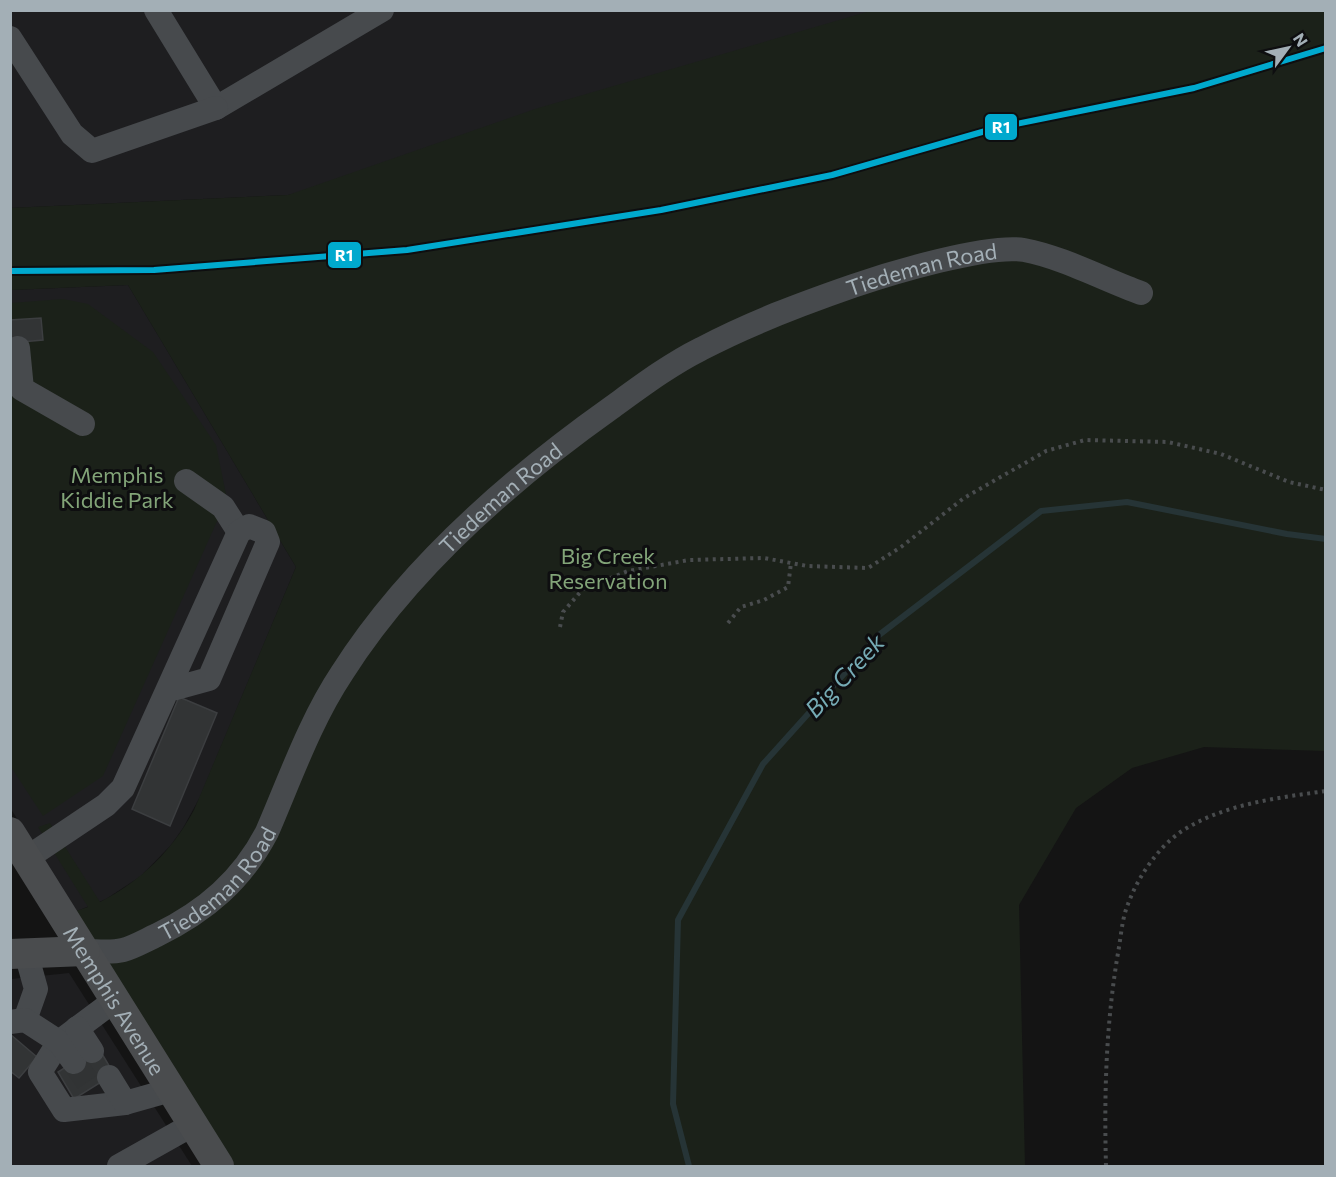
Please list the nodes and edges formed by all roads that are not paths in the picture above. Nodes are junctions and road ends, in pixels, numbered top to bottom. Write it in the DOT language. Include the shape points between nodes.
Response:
graph roads {
  1 [pos="156,10"];
  2 [pos="382,10"];
  3 [pos="10,38"];
  4 [pos="216,108"];
  5 [pos="1141,293"];
  6 [pos="18,348"];
  7 [pos="83,424"];
  8 [pos="186,481"];
  9 [pos="239,532"];
  10 [pos="169,690"];
  11 [pos="10,832"];
  12 [pos="27,858"];
  13 [pos="85,951"];
  14 [pos="18,954"];
  15 [pos="22,997"];
  16 [pos="114,1000"];
  17 [pos="18,1021"];
  18 [pos="68,1035"];
  19 [pos="83,1056"];
  20 [pos="171,1090"];
  21 [pos="192,1125"];
  22 [pos="118,1167"];
  23 [pos="219,1167"];
  1 -- 4 [label="street"];
  2 -- 4 [label="street"];
  3 -- 4 [label="street" via="72,135 92,151"];
  5 -- 13 [label="street, Tiedeman Road" via="1047,257 1023,250 999,250 883,276 825,296 742,328 668,368 537,463 462,532 393,604 340,675 267,832 235,882 194,914 148,939 122,950"];
  6 -- 7 [label="street" via="22,389"];
  8 -- 9 [label="street" via="223,507"];
  9 -- 10 [label="street"];
  9 -- 10 [label="street" via="249,526 264,532 268,542 209,679"];
  10 -- 12 [label="street" via="123,788 106,805"];
  11 -- 12 [label="main road, Memphis Avenue"];
  12 -- 13 [label="main road, Memphis Avenue"];
  13 -- 14 [label="main road, Tiedeman Road"];
  13 -- 16 [label="main road, Memphis Avenue"];
  14 -- 15 [label="street" via="36,989"];
  15 -- 17 [label="street"];
  16 -- 18 [label="street"];
  16 -- 20 [label="main road, Memphis Avenue"];
  17 -- 18 [label="street"];
  18 -- 19 [label="street"];
  18 -- 20 [label="street" via="40,1072 64,1110 108,1093"];
  20 -- 21 [label="main road, Memphis Avenue"];
  21 -- 22 [label="street"];
  21 -- 23 [label="main road, Memphis Avenue"];
}
